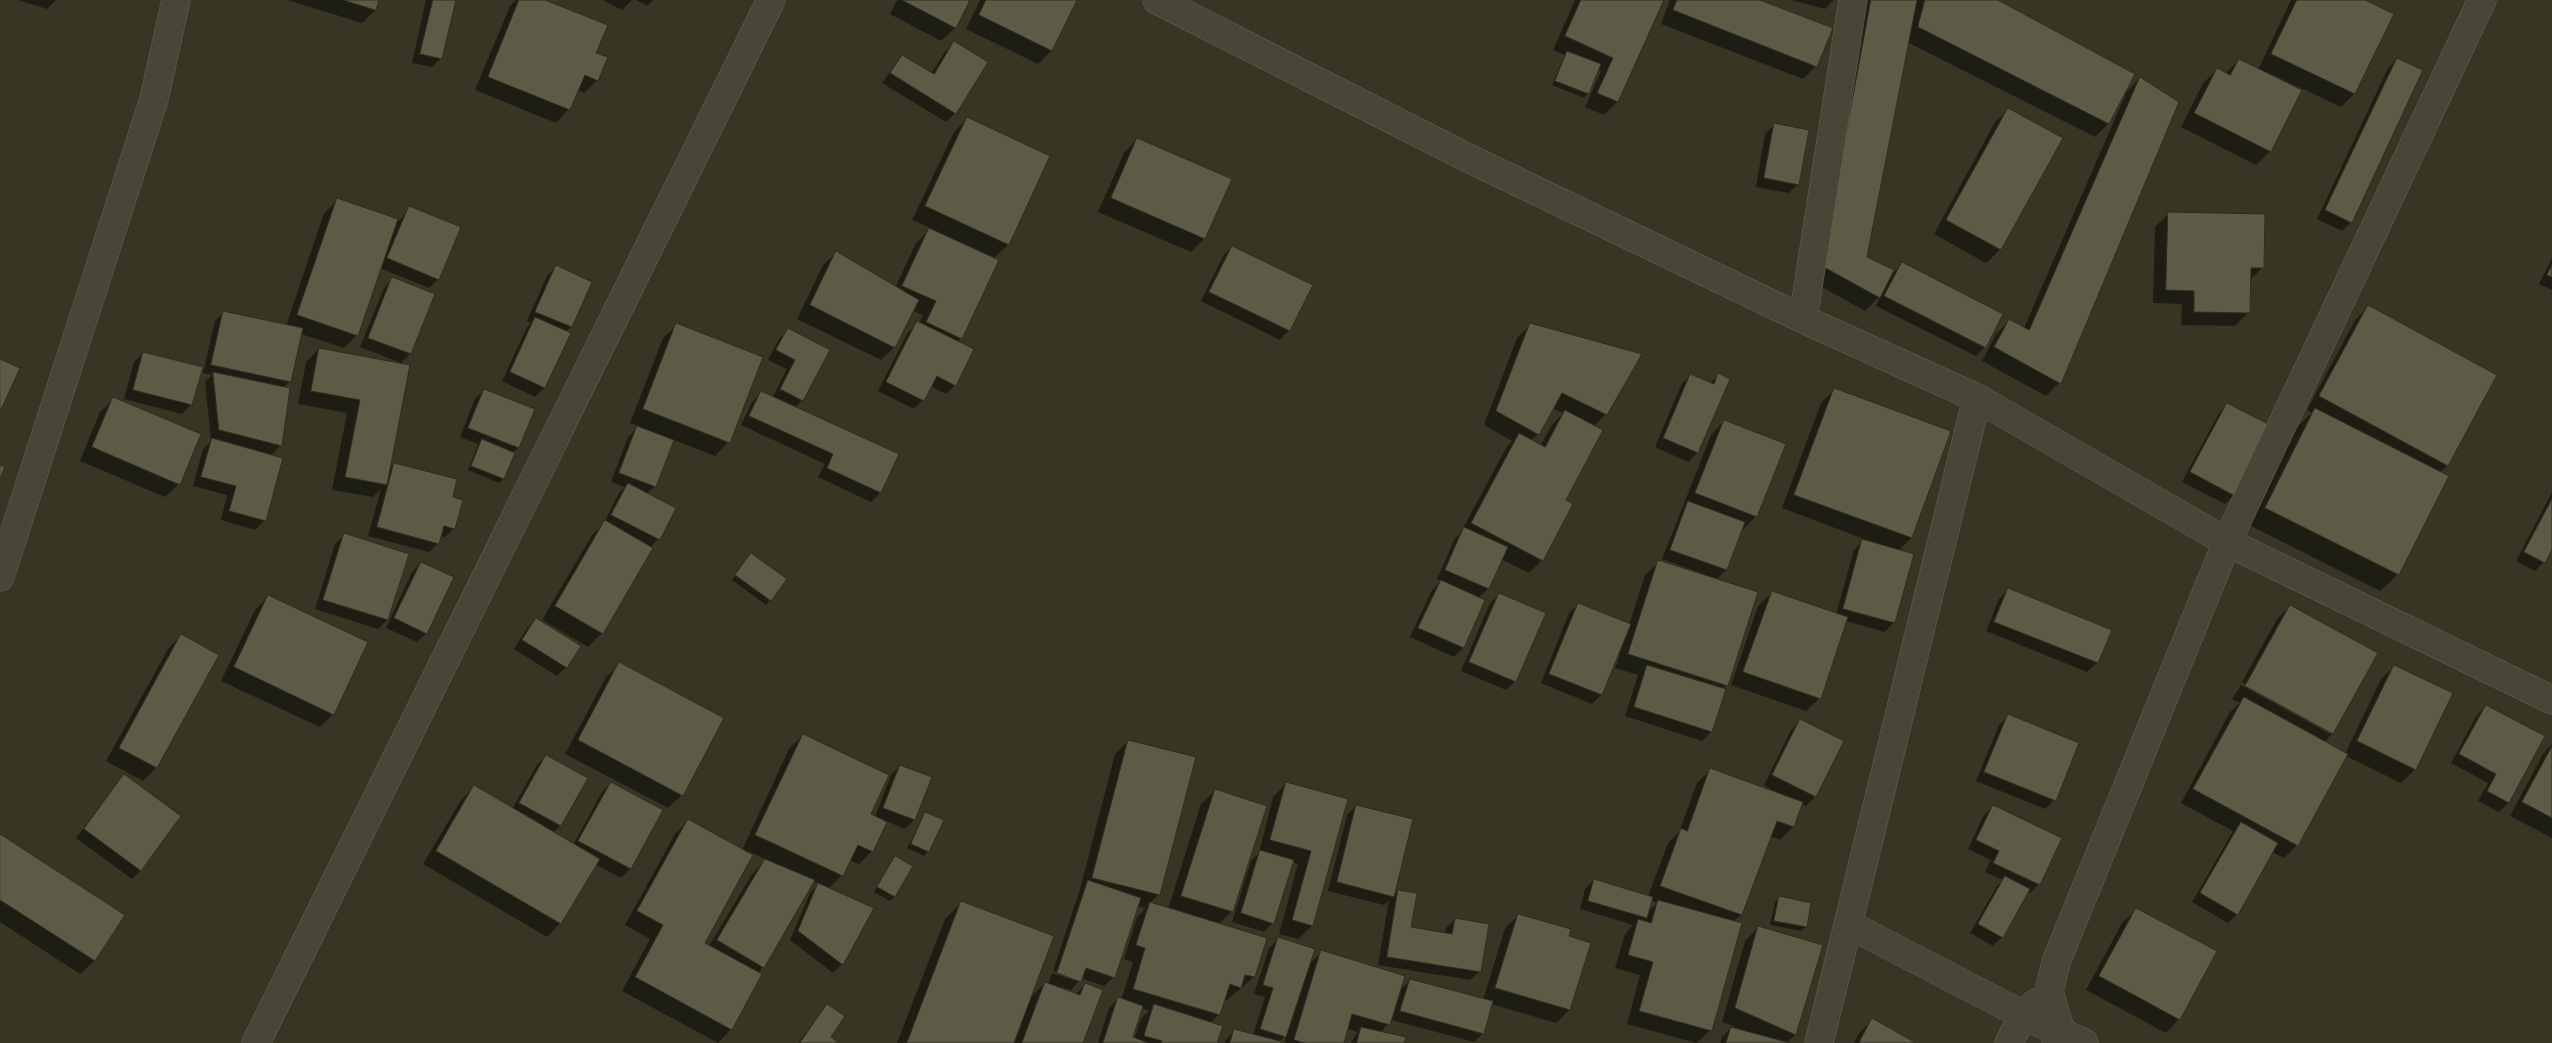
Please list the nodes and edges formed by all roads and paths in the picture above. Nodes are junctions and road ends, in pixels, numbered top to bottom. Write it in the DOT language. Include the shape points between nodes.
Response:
graph roads {
  1 [pos="176,0"];
  2 [pos="771,0"];
  3 [pos="1157,0"];
  4 [pos="1853,0"];
  5 [pos="2482,0"];
  6 [pos="1803,319"];
  7 [pos="1978,398"];
  8 [pos="2227,542"];
  9 [pos="0,578"];
  10 [pos="2552,700"];
  11 [pos="1848,924"];
  12 [pos="2049,992"];
  13 [pos="2023,1016"];
  14 [pos="2067,1039"];
  15 [pos="256,1043"];
  16 [pos="1819,1043"];
  17 [pos="2009,1043"];
  1 -- 9 [label="street" via="154,99"];
  2 -- 15 [label="street"];
  3 -- 6 [label="street" via="1466,157"];
  4 -- 6 [label="street"];
  5 -- 8 [label="street"];
  6 -- 7 [label="street"];
  7 -- 8 [label="street"];
  7 -- 11 [label="street"];
  8 -- 10 [label="street"];
  8 -- 12 [label="street" via="2056,962"];
  11 -- 13 [label="street"];
  11 -- 16 [label="street"];
  12 -- 13 [label="street"];
  12 -- 14 [label="street"];
  13 -- 14 [label="street"];
  13 -- 17 [label="street"];
}
